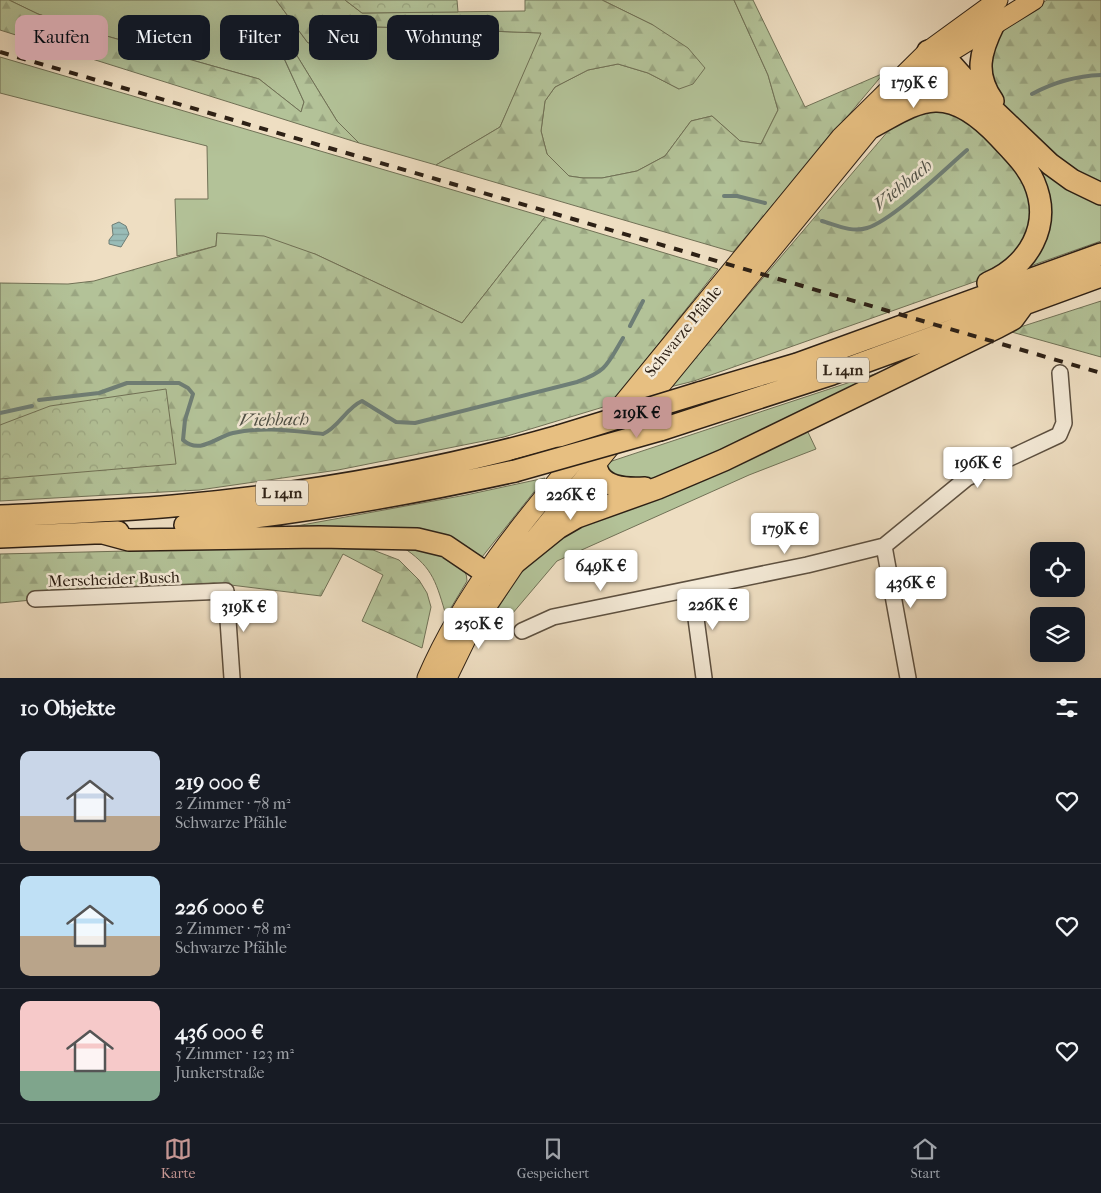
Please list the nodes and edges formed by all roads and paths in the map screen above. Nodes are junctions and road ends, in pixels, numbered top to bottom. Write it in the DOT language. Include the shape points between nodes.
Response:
graph roads {
  1 [pos="998,0"];
  2 [pos="1034,0"];
  3 [pos="994,24"];
  4 [pos="935,58"];
  5 [pos="980,119"];
  6 [pos="1008,124"];
  7 [pos="872,127"];
  8 [pos="1101,194"];
  9 [pos="1101,254"];
  10 [pos="1101,276"];
  11 [pos="1024,304"];
  12 [pos="945,310"];
  13 [pos="1060,373"];
  14 [pos="603,428"];
  15 [pos="595,464"];
  16 [pos="658,488"];
  17 [pos="0,516"];
  18 [pos="103,533"];
  19 [pos="0,537"];
  20 [pos="884,546"];
  21 [pos="520,557"];
  22 [pos="486,573"];
  23 [pos="692,589"];
  24 [pos="35,599"];
  25 [pos="522,631"];
  26 [pos="232,678"];
  27 [pos="428,678"];
  28 [pos="447,678"];
  29 [pos="704,678"];
  30 [pos="908,678"];
  1 -- 4 [label="main road"];
  2 -- 3 [label="main road"];
  3 -- 4 [label="main road"];
  3 -- 6 [label="highway" via="982,51 980,71 988,94"];
  4 -- 5 [label="highway"];
  4 -- 6 [label="highway"];
  4 -- 7 [label="main road, Schwarze Pfähle"];
  4 -- 14 [label="main road, Schwarze Pfähle" via="841,137"];
  5 -- 7 [label="highway" via="954,104 933,101 906,109"];
  5 -- 12 [label="highway" via="1019,158 1030,174 1039,199 1038,228 1028,253 1016,266"];
  6 -- 8 [label="highway" via="1050,164 1072,180"];
  7 -- 15 [label="main road, Schwarze Pfähle"];
  9 -- 12 [label="highway, L 141n"];
  10 -- 11 [label="highway, L 141n"];
  11 -- 16 [label="highway" via="1013,319 998,328 781,434"];
  11 -- 18 [label="highway, L 141n, bridge" via="815,380 660,430 515,471 308,511"];
  12 -- 17 [label="highway, L 141n, bridge" via="797,364 559,436 450,464 324,488 173,506"];
  13 -- 20 [label="street" via="1064,423 1059,435 967,478"];
  14 -- 15 [label="highway" via="596,444"];
  14 -- 22 [label="main road, Schwarze Pfähle"];
  15 -- 16 [label="highway" via="602,478 613,486"];
  15 -- 21 [label="main road, Schwarze Pfähle"];
  16 -- 21 [label="highway" via="568,521"];
  18 -- 19 [label="highway, L 141n"];
  18 -- 22 [label="highway" via="129,540 417,539 446,546"];
  20 -- 23 [label="street"];
  20 -- 30 [label="street"];
  21 -- 22 [label="highway" via="506,570"];
  21 -- 28 [label="main road, Schwarze Pfähle" via="470,631"];
  22 -- 27 [label="main road, Schwarze Pfähle" via="458,616"];
  23 -- 25 [label="street" via="552,617"];
  23 -- 29 [label="street"];
  24 -- 26 [label="street, Merscheider Busch" via="226,591"];
}
